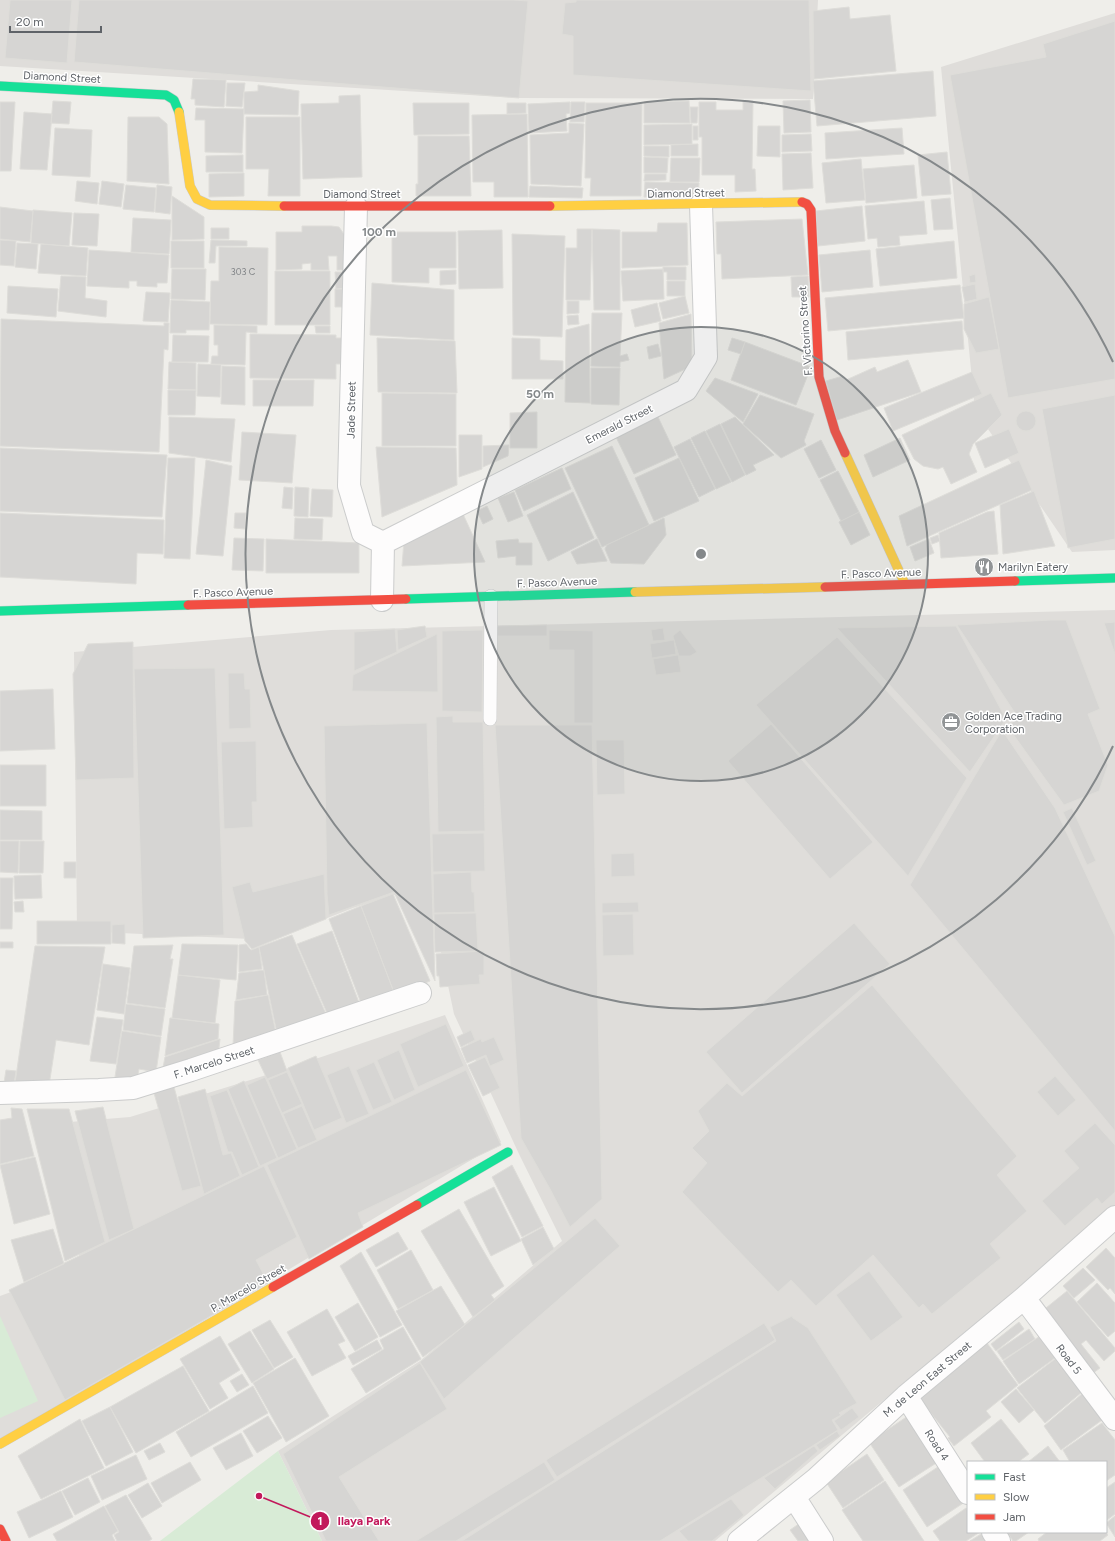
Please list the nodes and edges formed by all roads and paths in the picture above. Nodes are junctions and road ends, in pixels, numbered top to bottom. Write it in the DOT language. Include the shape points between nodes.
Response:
graph roads {
  1 [pos="0,86"];
  2 [pos="807,204"];
  3 [pos="701,205"];
  4 [pos="356,207"];
  5 [pos="383,543"];
  6 [pos="1115,578"];
  7 [pos="905,584"];
  8 [pos="491,596"];
  9 [pos="382,600"];
  10 [pos="0,611"];
  11 [pos="490,719"];
  12 [pos="420,993"];
  13 [pos="0,1093"];
  14 [pos="508,1152"];
  15 [pos="1115,1216"];
  16 [pos="1024,1298"];
  17 [pos="906,1396"];
  18 [pos="1115,1419"];
  19 [pos="0,1444"];
  20 [pos="967,1491"];
  21 [pos="794,1497"];
  22 [pos="0,1529"];
  23 [pos="6,1541"];
  24 [pos="739,1541"];
  25 [pos="822,1541"];
  1 -- 4 [label="street, Diamond Street" via="166,95 174,100 179,110 190,186 197,199 210,205"];
  2 -- 3 [label="street, Diamond Street" via="801,202"];
  2 -- 7 [label="street, F. Victorino Street" via="810,210 820,377 835,431"];
  3 -- 4 [label="street, Diamond Street"];
  3 -- 5 [label="street, Emerald Street" via="706,356 686,390"];
  4 -- 5 [label="street, Jade Street" via="349,486 363,533"];
  5 -- 9 [label="street"];
  6 -- 7 [label="street, F. Pasco Avenue"];
  7 -- 8 [label="street, F. Pasco Avenue"];
  8 -- 9 [label="street, F. Pasco Avenue"];
  8 -- 11 [label="lane"];
  9 -- 10 [label="street, F. Pasco Avenue"];
  12 -- 13 [label="street, F. Marcelo Street" via="133,1088"];
  14 -- 19 [label="street, P. Marcelo Street"];
  15 -- 16 [label="street, M. de Leon East Street"];
  16 -- 17 [label="street, M. de Leon East Street"];
  16 -- 18 [label="street, Road 5"];
  17 -- 20 [label="street, Road 4"];
  17 -- 21 [label="street, M. de Leon East Street"];
  21 -- 24 [label="street, M. de Leon East Street"];
  21 -- 25 [label="street"];
  22 -- 23 [label="street"];
}
